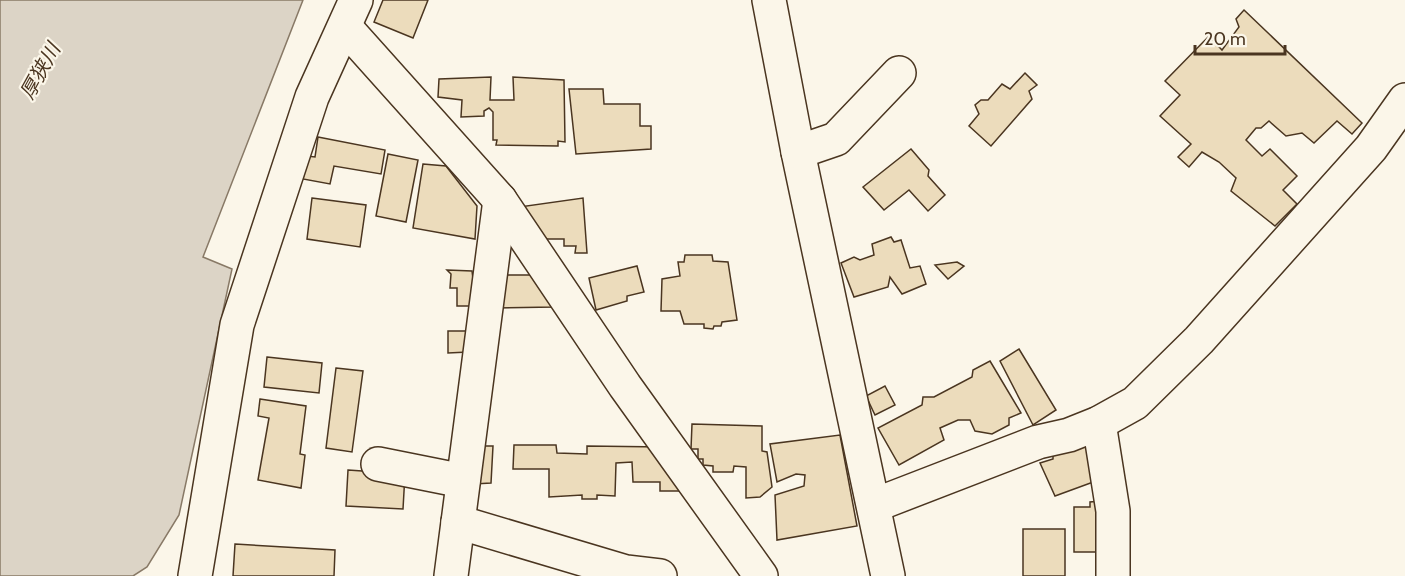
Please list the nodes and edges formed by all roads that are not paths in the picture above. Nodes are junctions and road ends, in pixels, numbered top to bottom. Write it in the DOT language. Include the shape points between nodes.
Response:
graph roads {
  1 [pos="769,0"];
  2 [pos="351,14"];
  3 [pos="899,73"];
  4 [pos="1405,100"];
  5 [pos="798,152"];
  6 [pos="500,200"];
  7 [pos="1099,423"];
  8 [pos="378,464"];
  9 [pos="463,481"];
  10 [pos="875,506"];
  11 [pos="458,522"];
  12 [pos="195,576"];
  13 [pos="451,576"];
  14 [pos="660,576"];
  15 [pos="760,576"];
  16 [pos="888,576"];
  17 [pos="1113,576"];
  1 -- 5 [label="street"];
  2 -- 6 [label="street"];
  2 -- 12 [label="street" via="312,97 237,325"];
  3 -- 5 [label="street" via="836,139"];
  4 -- 7 [label="street" via="1371,148 1199,340 1135,403"];
  5 -- 10 [label="street"];
  6 -- 9 [label="street"];
  6 -- 15 [label="street"];
  7 -- 10 [label="street" via="1038,442"];
  7 -- 17 [label="street" via="1113,512"];
  8 -- 9 [label="street"];
  9 -- 11 [label="street"];
  10 -- 16 [label="street"];
  11 -- 13 [label="street"];
  11 -- 14 [label="street" via="626,572"];
}
